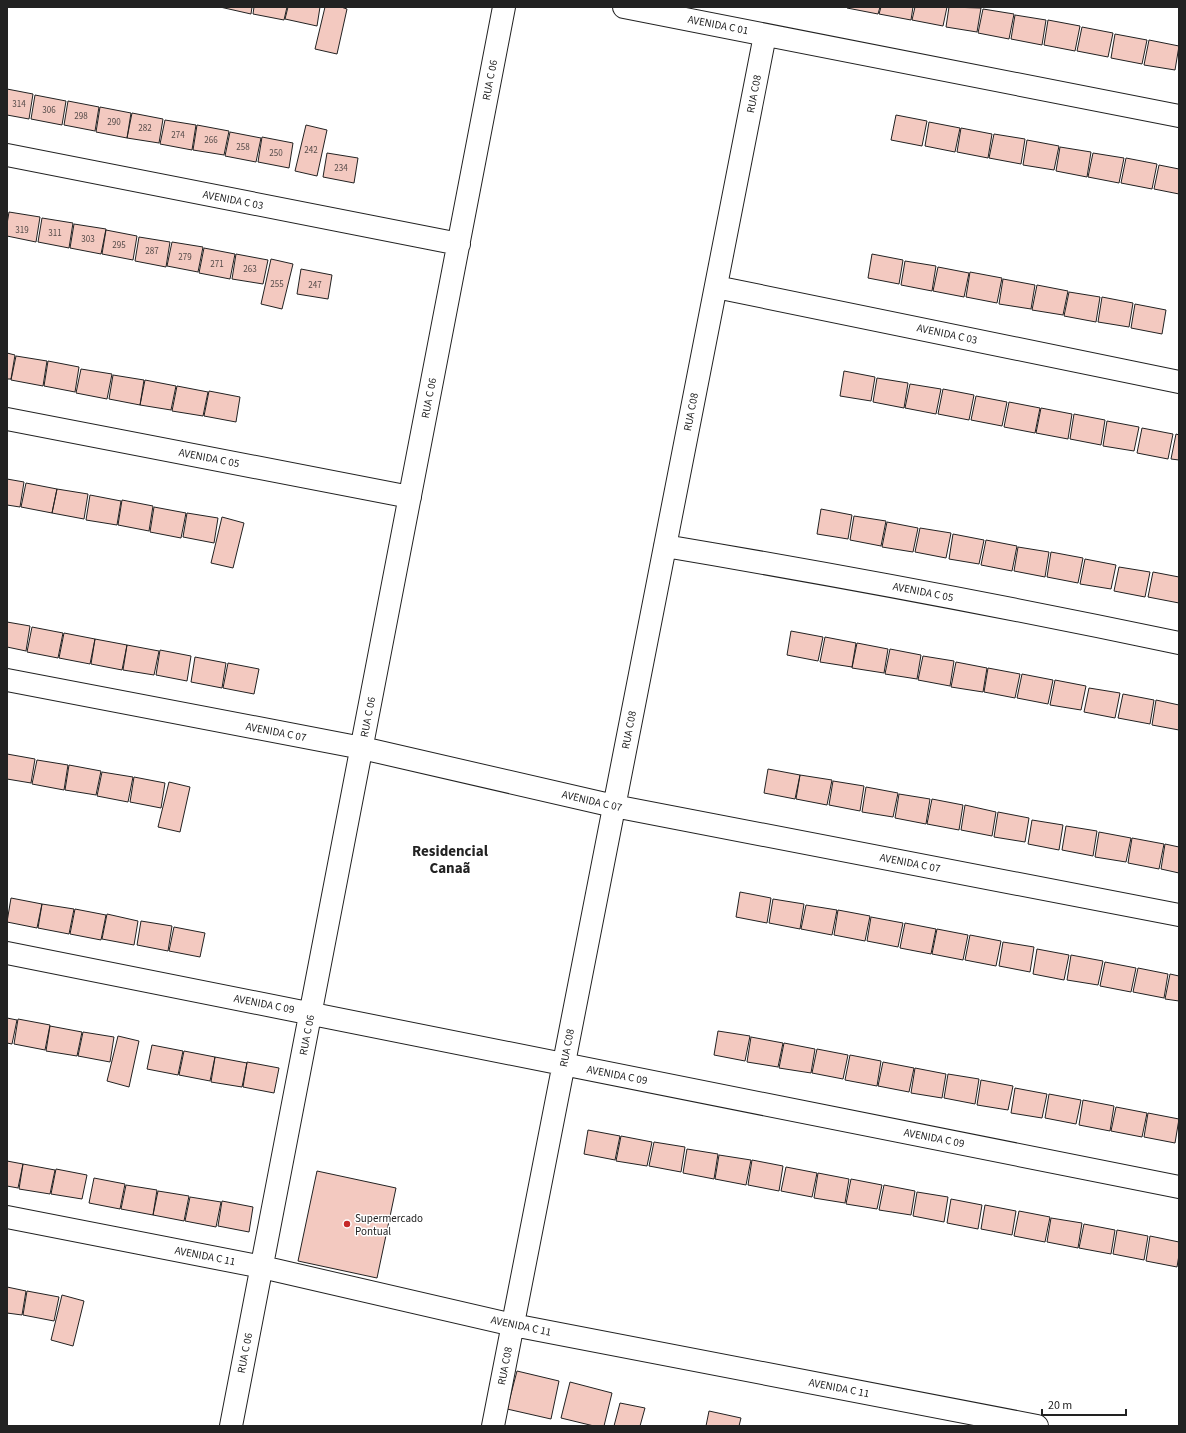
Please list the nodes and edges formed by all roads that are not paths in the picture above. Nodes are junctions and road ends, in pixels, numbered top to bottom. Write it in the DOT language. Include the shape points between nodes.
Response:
graph roads {
  1 [pos="504,7"];
  2 [pos="624,7"];
  3 [pos="765,35"];
  4 [pos="1179,116"];
  5 [pos="7,155"];
  6 [pos="459,244"];
  7 [pos="716,287"];
  8 [pos="1179,382"];
  9 [pos="7,419"];
  10 [pos="410,497"];
  11 [pos="665,546"];
  12 [pos="1179,643"];
  13 [pos="7,680"];
  14 [pos="362,748"];
  15 [pos="614,806"];
  16 [pos="1179,915"];
  17 [pos="7,953"];
  18 [pos="311,1013"];
  19 [pos="564,1064"];
  20 [pos="1179,1187"];
  21 [pos="7,1217"];
  22 [pos="262,1267"];
  23 [pos="513,1325"];
  24 [pos="231,1426"];
  25 [pos="493,1426"];
  26 [pos="1037,1426"];
  1 -- 6 [label="street, RUA C 06"];
  2 -- 3 [label="street, AVENIDA C 01"];
  3 -- 4 [label="street, AVENIDA C 01"];
  3 -- 7 [label="street, RUA C08"];
  5 -- 6 [label="street, AVENIDA C 03"];
  6 -- 10 [label="street, RUA C 06"];
  7 -- 8 [label="street, AVENIDA C 03"];
  7 -- 11 [label="street, RUA C08"];
  9 -- 10 [label="street, AVENIDA C 05"];
  10 -- 14 [label="street, RUA C 06"];
  11 -- 12 [label="street, AVENIDA C 05" via="819,572"];
  11 -- 15 [label="street, RUA C08"];
  13 -- 14 [label="street, AVENIDA C 07"];
  14 -- 15 [label="street, AVENIDA C 07"];
  14 -- 18 [label="street, RUA C 06"];
  15 -- 16 [label="street, AVENIDA C 07"];
  15 -- 19 [label="street, RUA C08"];
  17 -- 18 [label="street, AVENIDA C 09"];
  18 -- 19 [label="street, AVENIDA C 09"];
  18 -- 22 [label="street, RUA C 06"];
  19 -- 20 [label="street, AVENIDA C 09"];
  19 -- 23 [label="street, RUA C08"];
  21 -- 22 [label="street, AVENIDA C 11"];
  22 -- 23 [label="street, AVENIDA C 11"];
  22 -- 24 [label="street, RUA C 06"];
  23 -- 25 [label="street, RUA C08"];
  23 -- 26 [label="street, AVENIDA C 11"];
}
